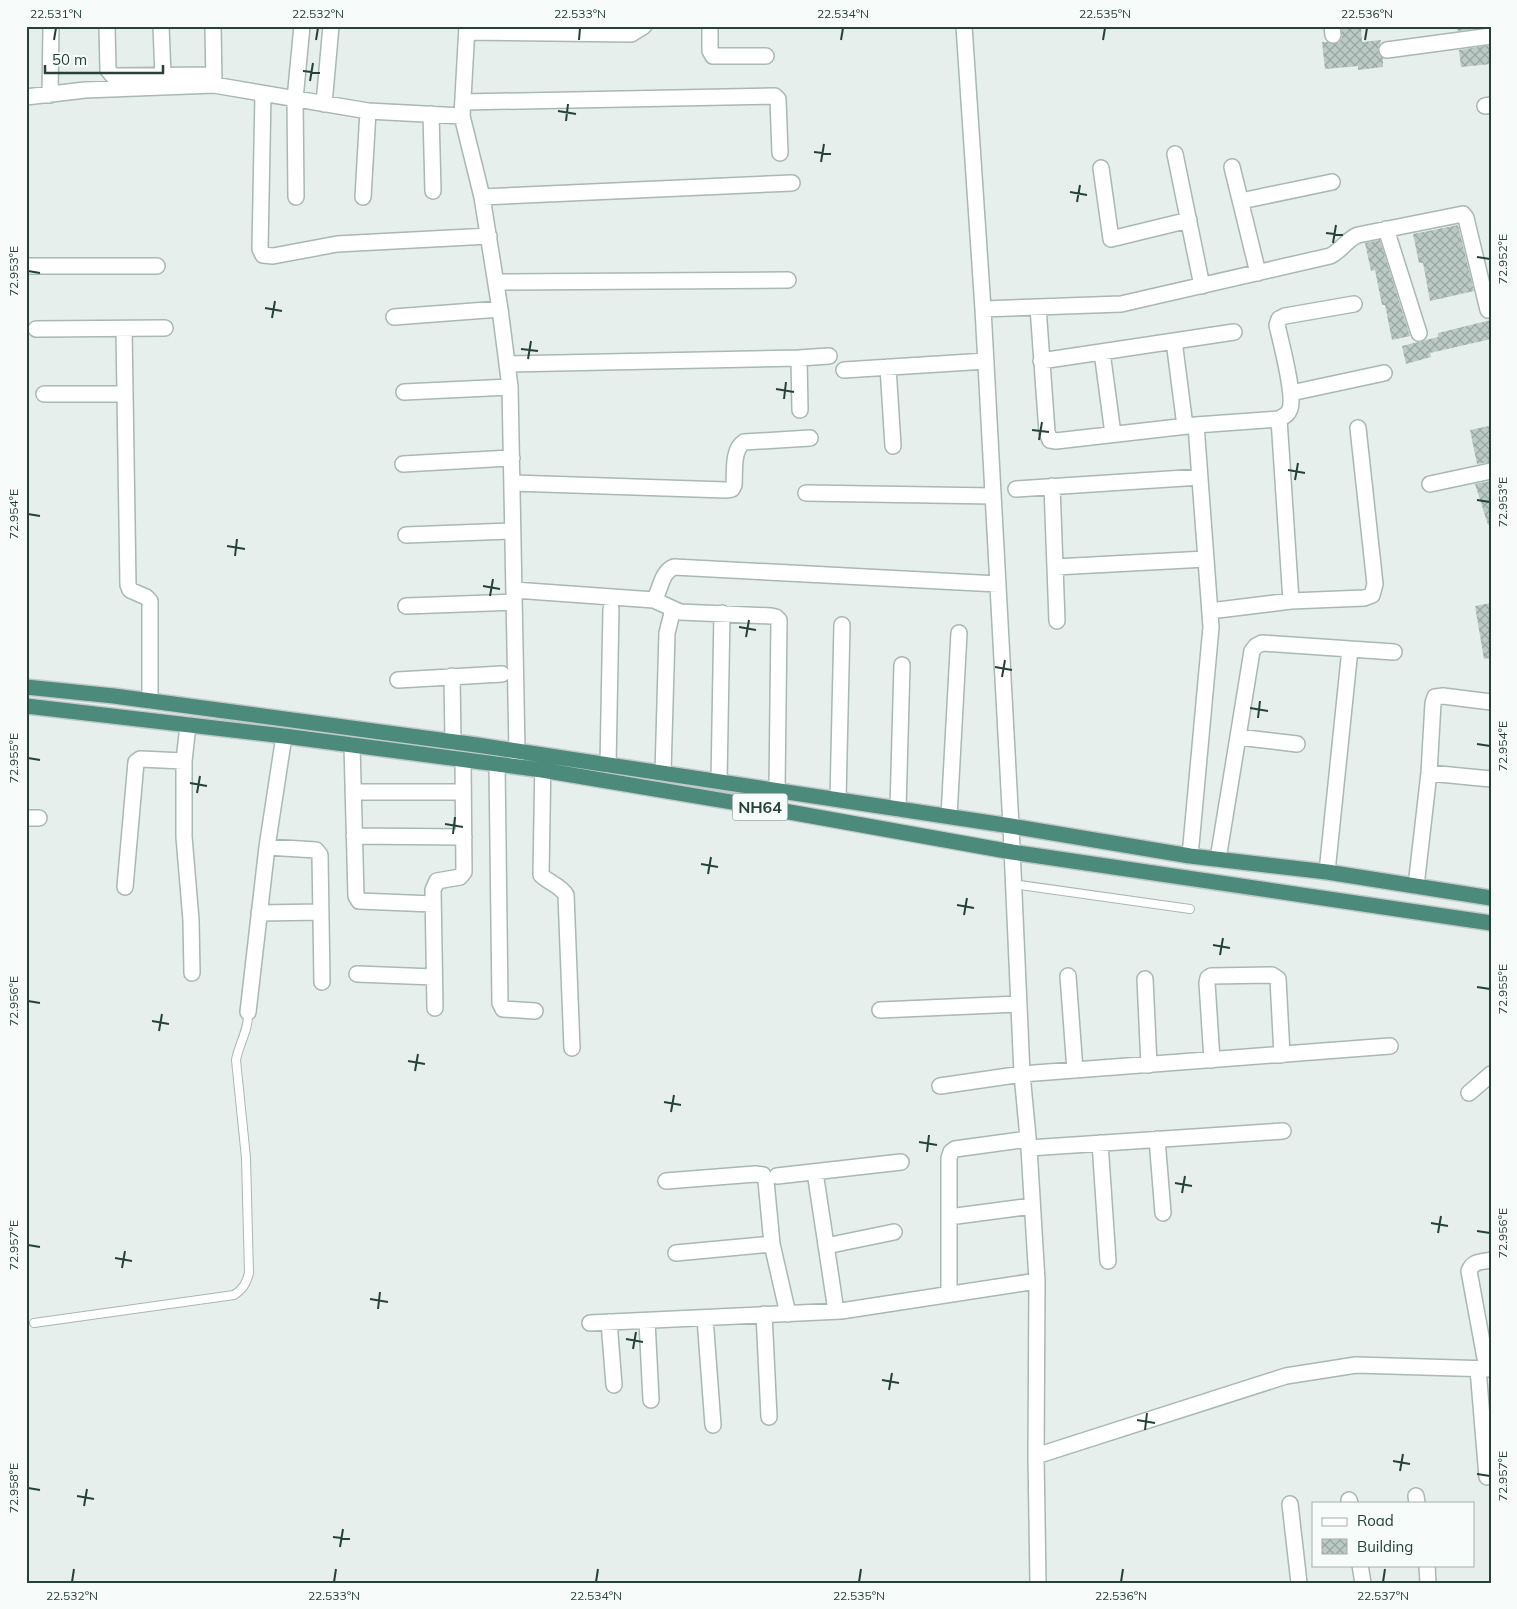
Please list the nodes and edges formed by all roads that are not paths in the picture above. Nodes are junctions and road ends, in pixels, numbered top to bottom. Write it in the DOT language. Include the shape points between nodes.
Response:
graph roads {
  1 [pos="51,26"];
  2 [pos="107,26"];
  3 [pos="161,26"];
  4 [pos="213,26"];
  5 [pos="302,26"];
  6 [pos="331,26"];
  7 [pos="644,26"];
  8 [pos="710,26"];
  9 [pos="964,26"];
  10 [pos="467,29"];
  11 [pos="1491,36"];
  12 [pos="1387,50"];
  13 [pos="766,56"];
  14 [pos="162,76"];
  15 [pos="214,80"];
  16 [pos="263,94"];
  17 [pos="50,95"];
  18 [pos="26,98"];
  19 [pos="296,99"];
  20 [pos="324,104"];
  21 [pos="462,109"];
  22 [pos="368,111"];
  23 [pos="431,114"];
  24 [pos="780,153"];
  25 [pos="1175,154"];
  26 [pos="1232,167"];
  27 [pos="1100,168"];
  28 [pos="792,182"];
  29 [pos="1332,182"];
  30 [pos="433,191"];
  31 [pos="296,197"];
  32 [pos="363,197"];
  33 [pos="482,197"];
  34 [pos="1241,201"];
  35 [pos="1189,220"];
  36 [pos="1386,229"];
  37 [pos="488,236"];
  38 [pos="26,266"];
  39 [pos="157,266"];
  40 [pos="1258,273"];
  41 [pos="788,280"];
  42 [pos="496,282"];
  43 [pos="1202,286"];
  44 [pos="1354,304"];
  45 [pos="1038,307"];
  46 [pos="500,309"];
  47 [pos="983,309"];
  48 [pos="1488,310"];
  49 [pos="394,317"];
  50 [pos="165,328"];
  51 [pos="36,329"];
  52 [pos="124,329"];
  53 [pos="1234,332"];
  54 [pos="1419,334"];
  55 [pos="1174,341"];
  56 [pos="1102,352"];
  57 [pos="829,356"];
  58 [pos="799,358"];
  59 [pos="986,361"];
  60 [pos="1041,361"];
  61 [pos="508,364"];
  62 [pos="888,367"];
  63 [pos="844,370"];
  64 [pos="1384,373"];
  65 [pos="510,387"];
  66 [pos="404,392"];
  67 [pos="1291,393"];
  68 [pos="44,394"];
  69 [pos="125,394"];
  70 [pos="800,410"];
  71 [pos="1279,419"];
  72 [pos="1190,425"];
  73 [pos="1358,428"];
  74 [pos="1113,434"];
  75 [pos="810,438"];
  76 [pos="893,446"];
  77 [pos="512,458"];
  78 [pos="403,464"];
  79 [pos="1491,471"];
  80 [pos="1200,477"];
  81 [pos="512,483"];
  82 [pos="1430,484"];
  83 [pos="1052,486"];
  84 [pos="1016,489"];
  85 [pos="806,493"];
  86 [pos="993,496"];
  87 [pos="512,530"];
  88 [pos="406,536"];
  89 [pos="1206,559"];
  90 [pos="1055,567"];
  91 [pos="998,584"];
  92 [pos="514,596"];
  93 [pos="654,600"];
  94 [pos="1291,601"];
  95 [pos="406,606"];
  96 [pos="673,609"];
  97 [pos="611,610"];
  98 [pos="1210,611"];
  99 [pos="722,614"];
  100 [pos="1057,620"];
  101 [pos="842,625"];
  102 [pos="959,633"];
  103 [pos="1350,649"];
  104 [pos="1394,652"];
  105 [pos="902,665"];
  106 [pos="502,674"];
  107 [pos="452,676"];
  108 [pos="398,680"];
  109 [pos="26,687"];
  110 [pos="150,701"];
  111 [pos="1491,702"];
  112 [pos="26,706"];
  113 [pos="188,725"];
  114 [pos="284,736"];
  115 [pos="1238,737"];
  116 [pos="453,742"];
  117 [pos="1297,744"];
  118 [pos="352,745"];
  119 [pos="517,751"];
  120 [pos="464,760"];
  121 [pos="184,761"];
  122 [pos="542,762"];
  123 [pos="497,764"];
  124 [pos="608,765"];
  125 [pos="516,766"];
  126 [pos="663,773"];
  127 [pos="1429,773"];
  128 [pos="1491,779"];
  129 [pos="719,782"];
  130 [pos="777,790"];
  131 [pos="353,792"];
  132 [pos="463,792"];
  133 [pos="838,799"];
  134 [pos="898,809"];
  135 [pos="949,816"];
  136 [pos="1011,826"];
  137 [pos="354,836"];
  138 [pos="464,837"];
  139 [pos="267,847"];
  140 [pos="1012,852"];
  141 [pos="1190,856"];
  142 [pos="1218,859"];
  143 [pos="1327,872"];
  144 [pos="1014,884"];
  145 [pos="125,886"];
  146 [pos="1416,886"];
  147 [pos="1491,898"];
  148 [pos="433,904"];
  149 [pos="1190,909"];
  150 [pos="321,912"];
  151 [pos="259,913"];
  152 [pos="1491,923"];
  153 [pos="192,973"];
  154 [pos="357,974"];
  155 [pos="1068,976"];
  156 [pos="434,977"];
  157 [pos="1145,979"];
  158 [pos="322,982"];
  159 [pos="1019,1004"];
  160 [pos="435,1008"];
  161 [pos="880,1010"];
  162 [pos="248,1012"];
  163 [pos="535,1012"];
  164 [pos="1390,1046"];
  165 [pos="572,1048"];
  166 [pos="1282,1055"];
  167 [pos="1212,1060"];
  168 [pos="1149,1065"];
  169 [pos="1075,1070"];
  170 [pos="1022,1074"];
  171 [pos="1491,1074"];
  172 [pos="940,1086"];
  173 [pos="1469,1093"];
  174 [pos="1283,1131"];
  175 [pos="1157,1139"];
  176 [pos="1029,1143"];
  177 [pos="1100,1143"];
  178 [pos="901,1162"];
  179 [pos="815,1172"];
  180 [pos="776,1176"];
  181 [pos="666,1182"];
  182 [pos="1032,1206"];
  183 [pos="1163,1213"];
  184 [pos="949,1217"];
  185 [pos="894,1232"];
  186 [pos="772,1244"];
  187 [pos="826,1246"];
  188 [pos="676,1253"];
  189 [pos="1491,1260"];
  190 [pos="1108,1261"];
  191 [pos="1037,1281"];
  192 [pos="949,1294"];
  193 [pos="836,1311"];
  194 [pos="764,1314"];
  195 [pos="788,1314"];
  196 [pos="705,1318"];
  197 [pos="647,1321"];
  198 [pos="609,1322"];
  199 [pos="34,1323"];
  200 [pos="590,1323"];
  201 [pos="1485,1369"];
  202 [pos="614,1385"];
  203 [pos="651,1400"];
  204 [pos="769,1418"];
  205 [pos="714,1425"];
  206 [pos="1036,1456"];
  207 [pos="1487,1477"];
  208 [pos="1290,1504"];
  209 [pos="1360,1566"];
  210 [pos="1427,1566"];
  211 [pos="1038,1583"];
  212 [pos="1299,1583"];
  213 [pos="1363,1583"];
  214 [pos="1428,1583"];
  1 -- 17 [label="street"];
  2 -- 14 [label="street" via="110,74"];
  3 -- 14 [label="street"];
  4 -- 15 [label="street"];
  5 -- 19 [label="street"];
  6 -- 20 [label="street"];
  7 -- 10 [label="street" via="631,34"];
  8 -- 13 [label="street" via="713,56"];
  9 -- 47 [label="street"];
  10 -- 21 [label="street"];
  11 -- 12 [label="street"];
  14 -- 15 [label="street"];
  15 -- 16 [label="street"];
  15 -- 17 [label="street"];
  16 -- 19 [label="street"];
  16 -- 37 [label="street" via="260,249 263,255 337,244"];
  17 -- 18 [label="street"];
  19 -- 20 [label="street"];
  19 -- 31 [label="street"];
  20 -- 22 [label="street"];
  21 -- 23 [label="street"];
  21 -- 24 [label="street" via="775,96 778,99"];
  21 -- 33 [label="street"];
  22 -- 23 [label="street"];
  22 -- 32 [label="street"];
  23 -- 30 [label="street"];
  25 -- 35 [label="street"];
  26 -- 34 [label="street"];
  27 -- 35 [label="street" via="1111,239"];
  28 -- 33 [label="street"];
  29 -- 34 [label="street"];
  33 -- 37 [label="street"];
  34 -- 40 [label="street"];
  35 -- 43 [label="street"];
  36 -- 40 [label="street" via="1353,237 1330,256"];
  36 -- 48 [label="street" via="1463,214"];
  36 -- 54 [label="street"];
  37 -- 42 [label="street"];
  38 -- 39 [label="street"];
  40 -- 43 [label="street"];
  41 -- 42 [label="street"];
  42 -- 46 [label="street"];
  43 -- 45 [label="street" via="1121,304"];
  44 -- 67 [label="street" via="1279,319"];
  45 -- 47 [label="street"];
  45 -- 60 [label="street"];
  46 -- 49 [label="street"];
  46 -- 61 [label="street"];
  47 -- 59 [label="street"];
  50 -- 52 [label="street"];
  51 -- 52 [label="street"];
  52 -- 69 [label="street"];
  53 -- 55 [label="street"];
  55 -- 56 [label="street"];
  55 -- 72 [label="street"];
  56 -- 60 [label="street"];
  56 -- 74 [label="street"];
  57 -- 58 [label="street"];
  58 -- 61 [label="street"];
  58 -- 70 [label="street"];
  59 -- 62 [label="street"];
  59 -- 86 [label="street"];
  60 -- 74 [label="street" via="1050,440"];
  61 -- 65 [label="street"];
  62 -- 63 [label="street"];
  62 -- 76 [label="street"];
  64 -- 67 [label="street"];
  65 -- 66 [label="street"];
  65 -- 77 [label="street"];
  67 -- 71 [label="street" via="1291,407 1287,415"];
  68 -- 69 [label="street"];
  69 -- 110 [label="street" via="128,585 130,590 150,600"];
  71 -- 72 [label="street"];
  71 -- 94 [label="street"];
  72 -- 74 [label="street"];
  72 -- 80 [label="street"];
  73 -- 94 [label="street" via="1375,584 1372,595"];
  75 -- 81 [label="street" via="739,445 732,489"];
  77 -- 78 [label="street"];
  77 -- 81 [label="street"];
  79 -- 82 [label="street"];
  80 -- 83 [label="street"];
  80 -- 89 [label="street"];
  81 -- 87 [label="street"];
  83 -- 84 [label="street"];
  83 -- 90 [label="street"];
  85 -- 86 [label="street"];
  86 -- 91 [label="street"];
  87 -- 88 [label="street"];
  87 -- 92 [label="street"];
  89 -- 90 [label="street"];
  89 -- 98 [label="street"];
  90 -- 100 [label="street"];
  91 -- 93 [label="street" via="674,567 664,574"];
  91 -- 136 [label="street"];
  92 -- 93 [label="street"];
  92 -- 95 [label="street"];
  92 -- 119 [label="street"];
  93 -- 96 [label="street"];
  94 -- 98 [label="street"];
  96 -- 99 [label="street"];
  96 -- 126 [label="street" via="667,633"];
  97 -- 124 [label="street"];
  98 -- 141 [label="street"];
  99 -- 129 [label="street"];
  99 -- 130 [label="street" via="772,616 779,620"];
  101 -- 133 [label="street"];
  102 -- 135 [label="street"];
  103 -- 104 [label="street"];
  103 -- 115 [label="street" via="1262,643 1256,646 1252,651"];
  103 -- 143 [label="street"];
  105 -- 134 [label="street"];
  106 -- 107 [label="street"];
  107 -- 108 [label="street"];
  107 -- 116 [label="street"];
  109 -- 110 [label="highway, NH64"];
  110 -- 116 [label="highway, NH64"];
  111 -- 127 [label="street" via="1435,697"];
  112 -- 113 [label="highway, NH64"];
  113 -- 114 [label="highway, NH64"];
  113 -- 121 [label="street"];
  114 -- 118 [label="highway, NH64"];
  114 -- 139 [label="street"];
  115 -- 117 [label="street"];
  115 -- 142 [label="street"];
  116 -- 119 [label="highway, NH64"];
  118 -- 120 [label="highway, NH64"];
  118 -- 131 [label="street"];
  119 -- 122 [label="highway, NH64"];
  119 -- 125 [label="street"];
  120 -- 123 [label="highway, NH64"];
  120 -- 132 [label="street"];
  121 -- 145 [label="street" via="140,759 136,762"];
  121 -- 153 [label="street" via="184,846"];
  122 -- 124 [label="highway, NH64"];
  122 -- 125 [label="highway, NH64"];
  122 -- 140 [label="highway, NH64" via="767,808"];
  122 -- 165 [label="street" via="541,875 566,895"];
  123 -- 125 [label="highway, NH64"];
  123 -- 163 [label="street" via="500,1003 503,1008"];
  124 -- 126 [label="highway, NH64"];
  126 -- 129 [label="highway, NH64"];
  127 -- 128 [label="street"];
  127 -- 146 [label="street"];
  129 -- 130 [label="highway, NH64"];
  130 -- 133 [label="highway, NH64"];
  131 -- 132 [label="street"];
  131 -- 137 [label="street"];
  132 -- 138 [label="street"];
  133 -- 134 [label="highway, NH64"];
  134 -- 135 [label="highway, NH64"];
  135 -- 136 [label="highway, NH64"];
  136 -- 140 [label="street"];
  136 -- 141 [label="highway, NH64"];
  137 -- 138 [label="street"];
  137 -- 148 [label="street" via="356,896 359,901"];
  138 -- 148 [label="street" via="464,872 460,877 437,881"];
  139 -- 150 [label="street" via="316,850 320,855"];
  139 -- 151 [label="street"];
  140 -- 144 [label="street"];
  140 -- 152 [label="highway, NH64"];
  141 -- 142 [label="highway, NH64"];
  142 -- 143 [label="highway, NH64"];
  143 -- 146 [label="highway, NH64"];
  144 -- 149 [label="lane"];
  144 -- 159 [label="street"];
  146 -- 147 [label="highway, NH64"];
  148 -- 156 [label="street"];
  150 -- 151 [label="street"];
  150 -- 158 [label="street"];
  151 -- 162 [label="street"];
  154 -- 156 [label="street"];
  155 -- 169 [label="street"];
  156 -- 160 [label="street"];
  157 -- 168 [label="street"];
  159 -- 161 [label="street"];
  159 -- 170 [label="street"];
  162 -- 199 [label="lane" via="248,1027 236,1060 246,1158 249,1264 247,1282 242,1290 234,1296"];
  164 -- 166 [label="street"];
  166 -- 167 [label="street"];
  166 -- 167 [label="street" via="1278,979 1272,975 1211,976 1207,983"];
  167 -- 168 [label="street"];
  168 -- 169 [label="street"];
  169 -- 170 [label="street"];
  170 -- 172 [label="street"];
  170 -- 176 [label="street"];
  171 -- 173 [label="street"];
  174 -- 175 [label="street"];
  175 -- 177 [label="street"];
  175 -- 183 [label="street"];
  176 -- 177 [label="street"];
  176 -- 182 [label="street"];
  176 -- 184 [label="street" via="950,1152"];
  177 -- 190 [label="street"];
  178 -- 179 [label="street"];
  179 -- 180 [label="street"];
  179 -- 187 [label="street"];
  181 -- 186 [label="street" via="763,1175"];
  182 -- 184 [label="street"];
  182 -- 191 [label="street"];
  184 -- 192 [label="street"];
  185 -- 187 [label="street"];
  186 -- 188 [label="street"];
  186 -- 195 [label="street"];
  187 -- 193 [label="street"];
  189 -- 201 [label="street" via="1475,1263 1469,1271"];
  191 -- 192 [label="street"];
  191 -- 206 [label="street"];
  192 -- 193 [label="street"];
  193 -- 195 [label="street"];
  194 -- 195 [label="street"];
  194 -- 196 [label="street"];
  194 -- 204 [label="street"];
  196 -- 197 [label="street"];
  196 -- 205 [label="street"];
  197 -- 198 [label="street"];
  197 -- 203 [label="street"];
  198 -- 200 [label="street"];
  198 -- 202 [label="street"];
  201 -- 206 [label="street" via="1356,1365 1299,1373"];
  201 -- 207 [label="street"];
  206 -- 211 [label="street"];
  208 -- 212 [label="street"];
  209 -- 213 [label="street"];
  210 -- 214 [label="street"];
}
